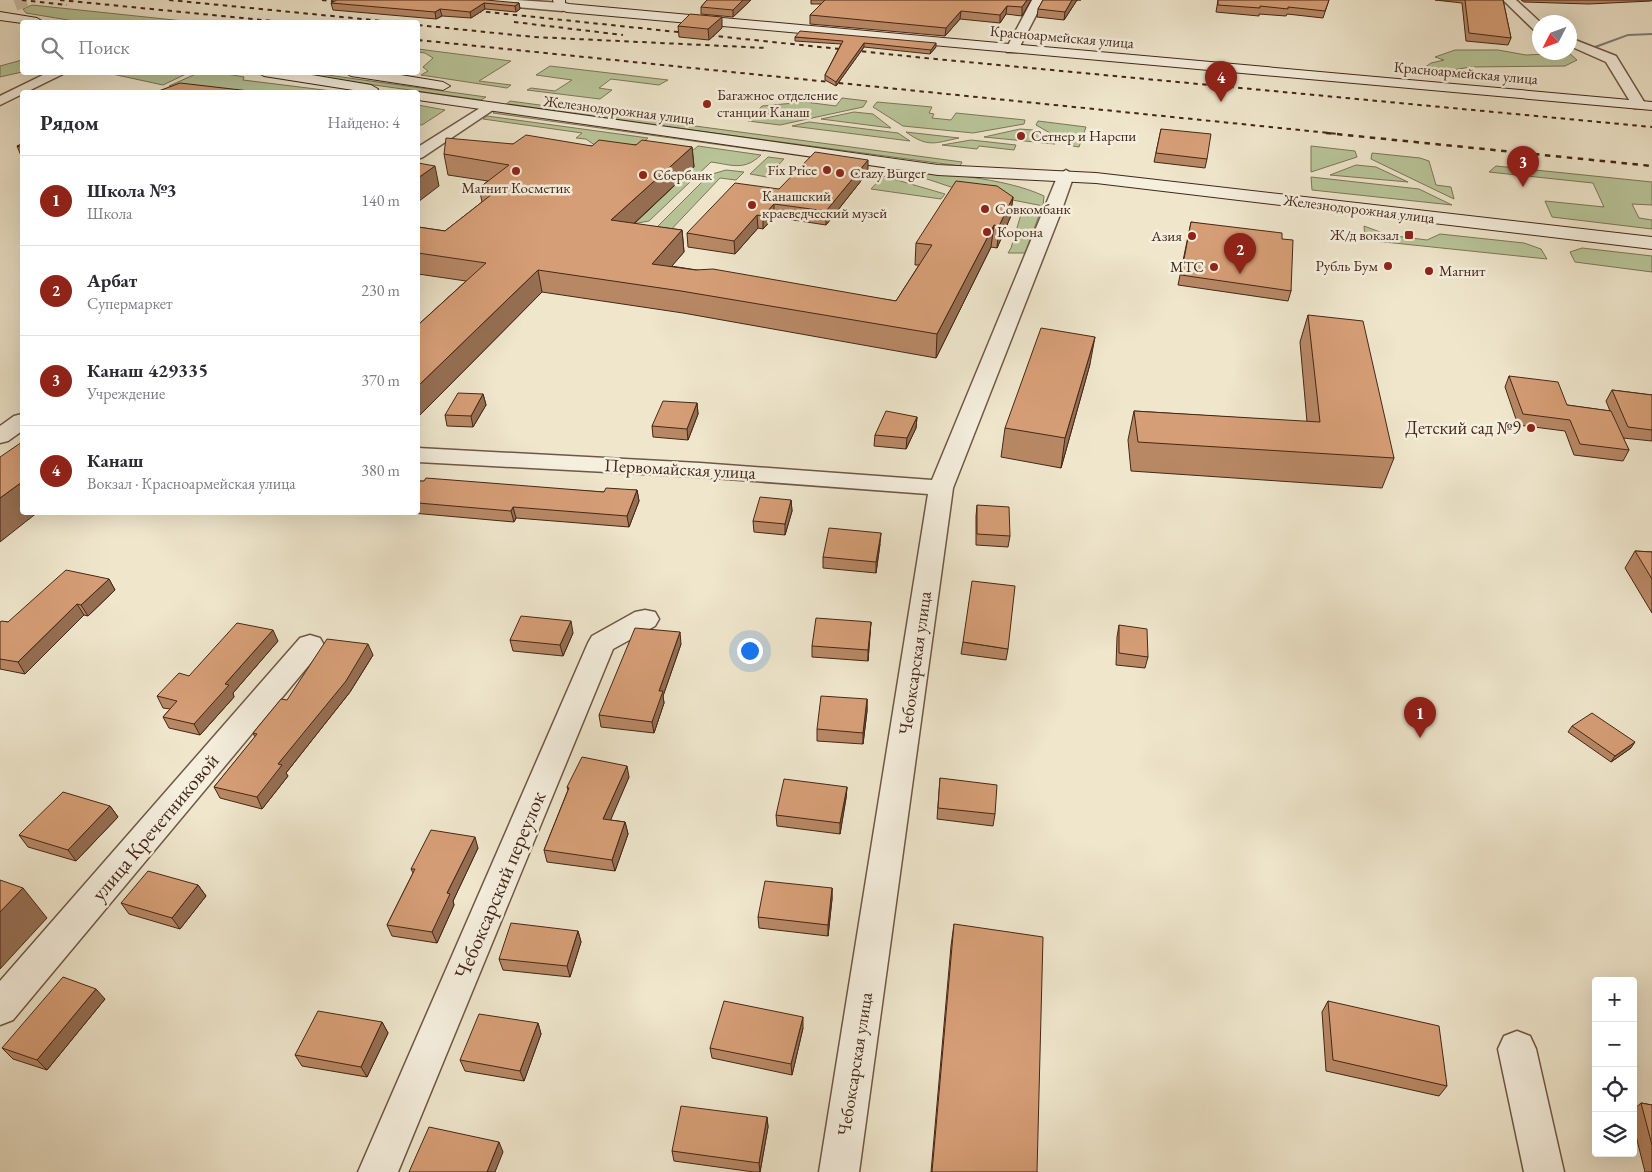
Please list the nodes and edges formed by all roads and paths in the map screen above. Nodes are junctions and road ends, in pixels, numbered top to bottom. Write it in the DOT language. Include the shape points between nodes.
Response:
graph roads {
  1 [pos="470,0"];
  2 [pos="1038,0"];
  3 [pos="1509,0"];
  4 [pos="559,2"];
  5 [pos="0,16"];
  6 [pos="25,20"];
  7 [pos="1532,22"];
  8 [pos="1577,45"];
  9 [pos="1012,49"];
  10 [pos="55,75"];
  11 [pos="284,75"];
  12 [pos="370,75"];
  13 [pos="23,90"];
  14 [pos="382,90"];
  15 [pos="20,91"];
  16 [pos="505,95"];
  17 [pos="420,96"];
  18 [pos="0,101"];
  19 [pos="1645,106"];
  20 [pos="488,107"];
  21 [pos="695,120"];
  22 [pos="420,153"];
  23 [pos="966,156"];
  24 [pos="1066,175"];
  25 [pos="1652,243"];
  26 [pos="20,422"];
  27 [pos="0,436"];
  28 [pos="0,447"];
  29 [pos="20,448"];
  30 [pos="420,455"];
  31 [pos="941,488"];
  32 [pos="645,619"];
  33 [pos="310,645"];
  34 [pos="0,1008"];
  35 [pos="1517,1049"];
  36 [pos="378,1172"];
  37 [pos="839,1172"];
  38 [pos="1544,1172"];
  1 -- 4 [label="street, Красноармейская улица" via="523,4"];
  2 -- 9 [label="street"];
  3 -- 7 [label="street"];
  4 -- 9 [label="main road, Красноармейская улица"];
  5 -- 6 [label="main road"];
  8 -- 19 [label="street" via="1611,59"];
  9 -- 19 [label="main road, Красноармейская улица"];
  10 -- 13 [label="street"];
  11 -- 14 [label="main road"];
  12 -- 16 [label="main road, Железнодорожная улица"];
  15 -- 18 [label="street"];
  16 -- 20 [label="main road"];
  16 -- 21 [label="main road, Железнодорожная улица"];
  17 -- 20 [label="main road, Железнодорожная улица"];
  20 -- 22 [label="street"];
  20 -- 24 [label="main road, Железнодорожная улица" via="938,170"];
  23 -- 24 [label="main road, Железнодорожная улица"];
  24 -- 25 [label="main road, Железнодорожная улица"];
  24 -- 31 [label="street, Чебоксарская улица"];
  26 -- 27 [label="street"];
  28 -- 29 [label="street"];
  30 -- 31 [label="street, Первомайская улица" via="700,470"];
  31 -- 37 [label="street, Чебоксарская улица"];
  32 -- 36 [label="street, Чебоксарский переулок" via="602,643"];
  33 -- 34 [label="street, улица Кречетниковой"];
  35 -- 38 [label="street"];
}
